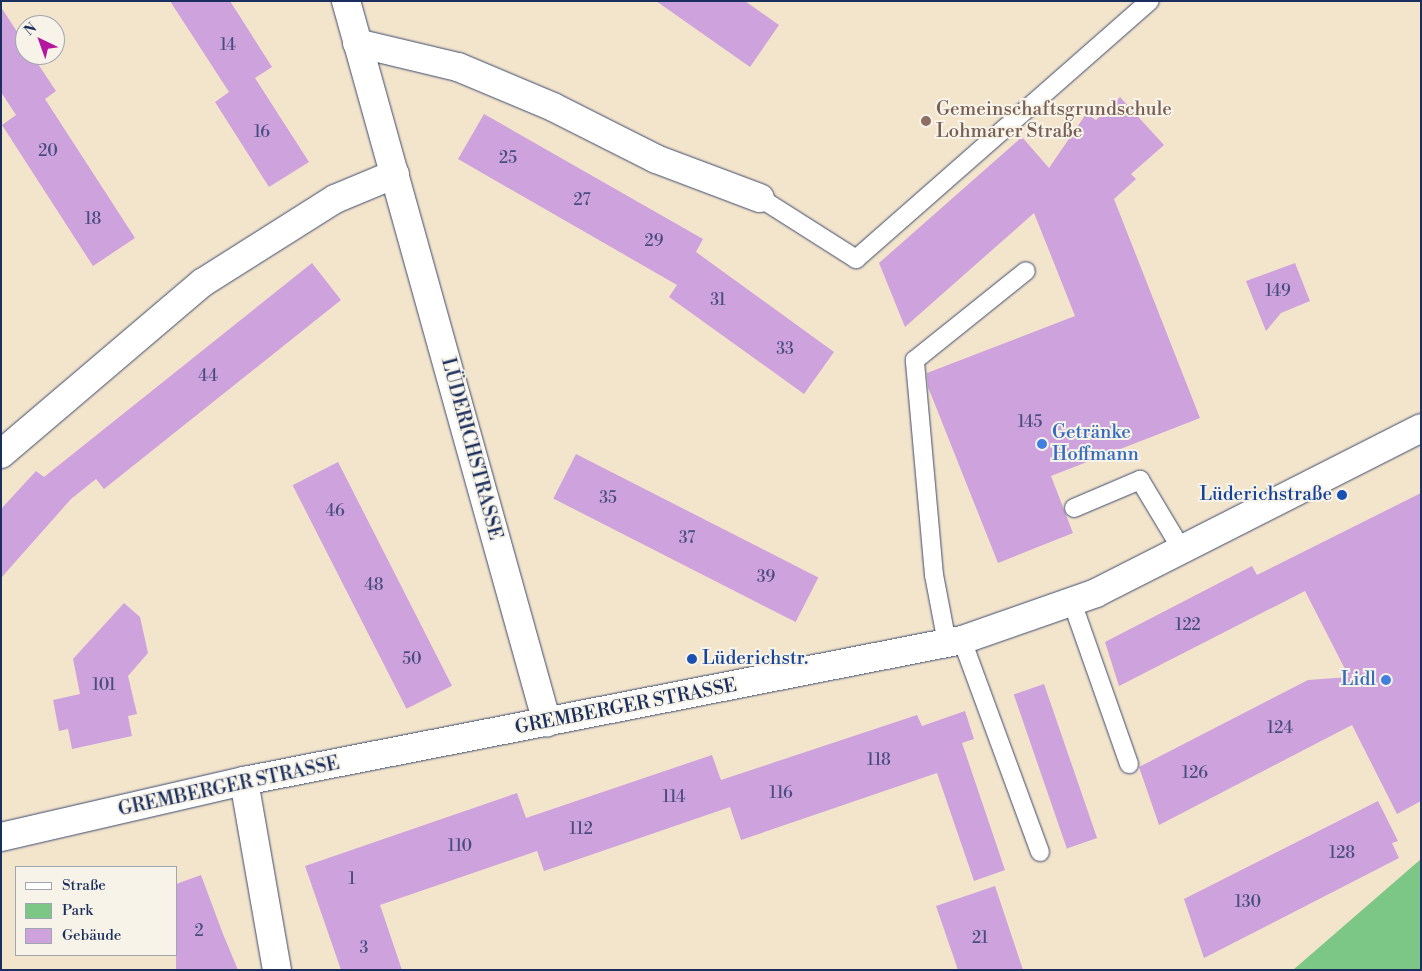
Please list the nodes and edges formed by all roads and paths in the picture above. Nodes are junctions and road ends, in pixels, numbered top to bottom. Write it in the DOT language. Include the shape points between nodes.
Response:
graph roads {
  1 [pos="346,1"];
  2 [pos="1150,1"];
  3 [pos="357,43"];
  4 [pos="395,174"];
  5 [pos="760,198"];
  6 [pos="1026,271"];
  7 [pos="1421,428"];
  8 [pos="1,454"];
  9 [pos="1074,508"];
  10 [pos="1182,550"];
  11 [pos="1072,602"];
  12 [pos="954,642"];
  13 [pos="547,723"];
  14 [pos="1129,764"];
  15 [pos="244,781"];
  16 [pos="1,837"];
  17 [pos="1040,852"];
  18 [pos="276,970"];
  1 -- 3 [label="street, LÜDERICHSTRASSE"];
  2 -- 5 [label="lane" via="856,259"];
  3 -- 4 [label="street, LÜDERICHSTRASSE"];
  3 -- 5 [label="street" via="458,67 553,107 656,159"];
  4 -- 8 [label="street" via="335,199 202,283"];
  4 -- 13 [label="street, LÜDERICHSTRASSE"];
  6 -- 12 [label="lane" via="915,360 934,575"];
  7 -- 10 [label="street, GREMBERGER STRASSE"];
  9 -- 10 [label="lane" via="1140,480"];
  10 -- 11 [label="street, GREMBERGER STRASSE"];
  11 -- 12 [label="street, GREMBERGER STRASSE"];
  11 -- 14 [label="lane"];
  12 -- 13 [label="street, GREMBERGER STRASSE"];
  12 -- 17 [label="lane"];
  13 -- 15 [label="street, GREMBERGER STRASSE"];
  15 -- 16 [label="street, GREMBERGER STRASSE"];
  15 -- 18 [label="street"];
}
